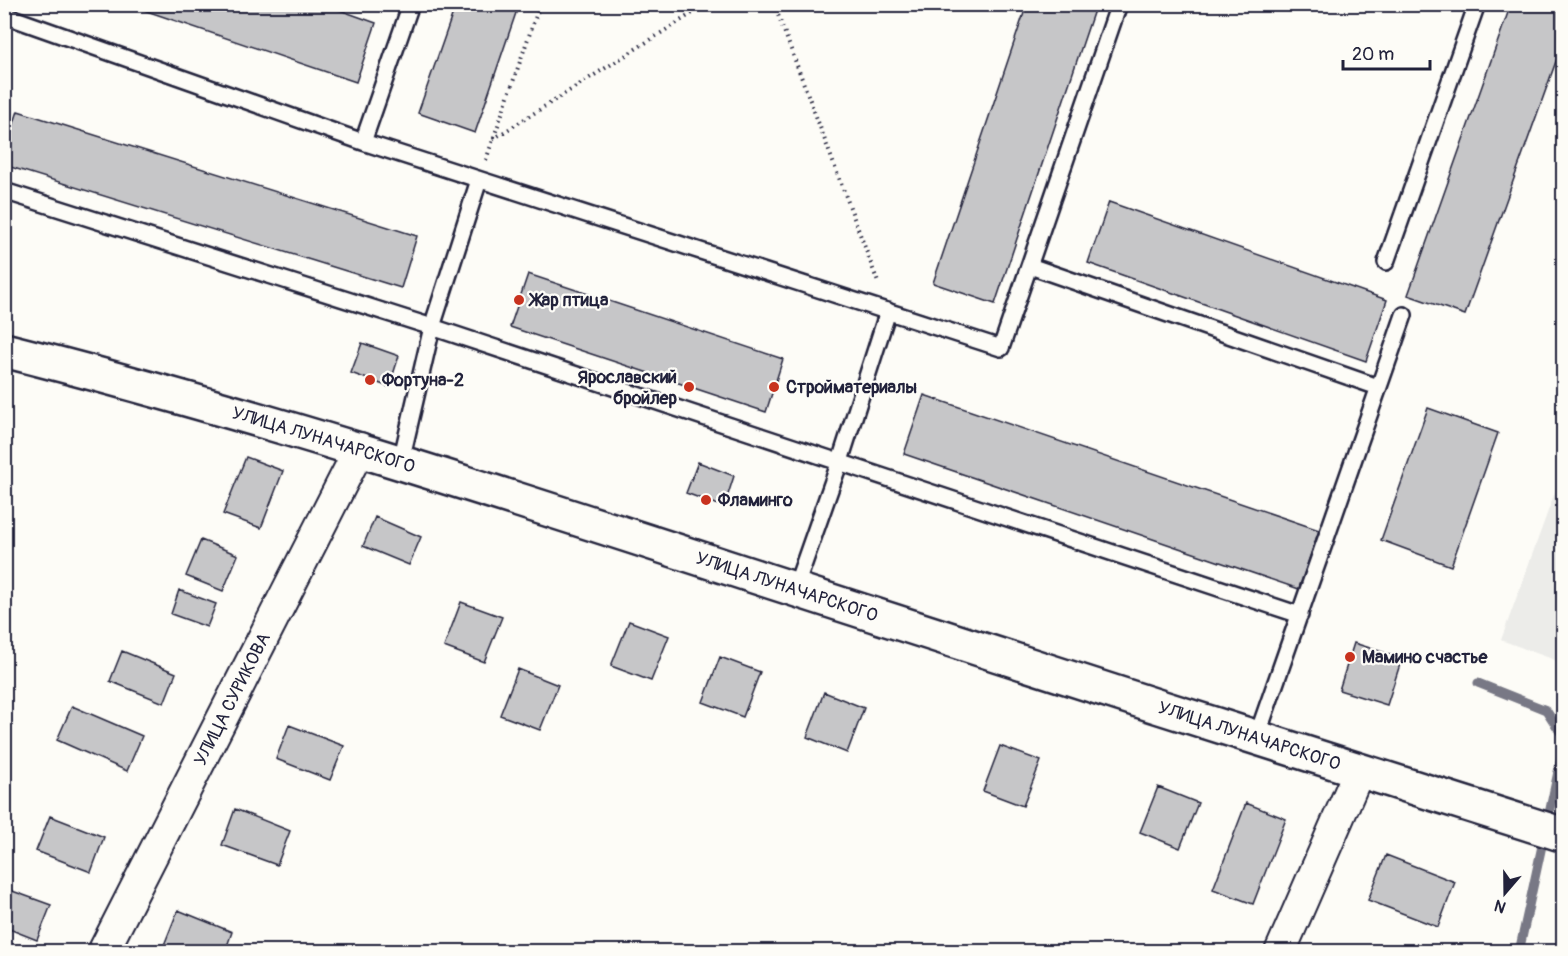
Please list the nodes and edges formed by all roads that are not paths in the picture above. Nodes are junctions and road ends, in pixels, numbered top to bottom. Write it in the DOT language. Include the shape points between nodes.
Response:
graph roads {
  1 [pos="411,4"];
  2 [pos="1119,4"];
  3 [pos="1477,4"];
  4 [pos="4,15"];
  5 [pos="363,142"];
  6 [pos="479,180"];
  7 [pos="4,191"];
  8 [pos="1386,262"];
  9 [pos="1030,266"];
  10 [pos="888,311"];
  11 [pos="1404,315"];
  12 [pos="432,327"];
  13 [pos="4,350"];
  14 [pos="1378,387"];
  15 [pos="360,448"];
  16 [pos="401,461"];
  17 [pos="840,461"];
  18 [pos="795,589"];
  19 [pos="1300,615"];
  20 [pos="1256,739"];
  21 [pos="1359,771"];
  22 [pos="1563,835"];
  23 [pos="103,951"];
  24 [pos="1280,951"];
  1 -- 5 [label="lane"];
  2 -- 9 [label="lane"];
  3 -- 8 [label="lane"];
  4 -- 5 [label="lane"];
  5 -- 6 [label="lane"];
  6 -- 10 [label="lane"];
  6 -- 12 [label="lane"];
  7 -- 12 [label="lane"];
  9 -- 10 [label="lane" via="1001,348"];
  9 -- 14 [label="lane"];
  10 -- 17 [label="lane"];
  11 -- 14 [label="lane"];
  12 -- 16 [label="lane"];
  12 -- 17 [label="lane"];
  13 -- 15 [label="street, УЛИЦА ЛУНАЧАРСКОГО"];
  14 -- 19 [label="lane"];
  15 -- 16 [label="street, УЛИЦА ЛУНАЧАРСКОГО"];
  15 -- 23 [label="street, УЛИЦА СУРИКОВА"];
  16 -- 18 [label="street, УЛИЦА ЛУНАЧАРСКОГО"];
  17 -- 18 [label="lane"];
  17 -- 19 [label="lane"];
  18 -- 20 [label="street, УЛИЦА ЛУНАЧАРСКОГО"];
  19 -- 20 [label="lane"];
  20 -- 21 [label="street, УЛИЦА ЛУНАЧАРСКОГО"];
  21 -- 22 [label="street, УЛИЦА ЛУНАЧАРСКОГО"];
  21 -- 24 [label="street"];
}
